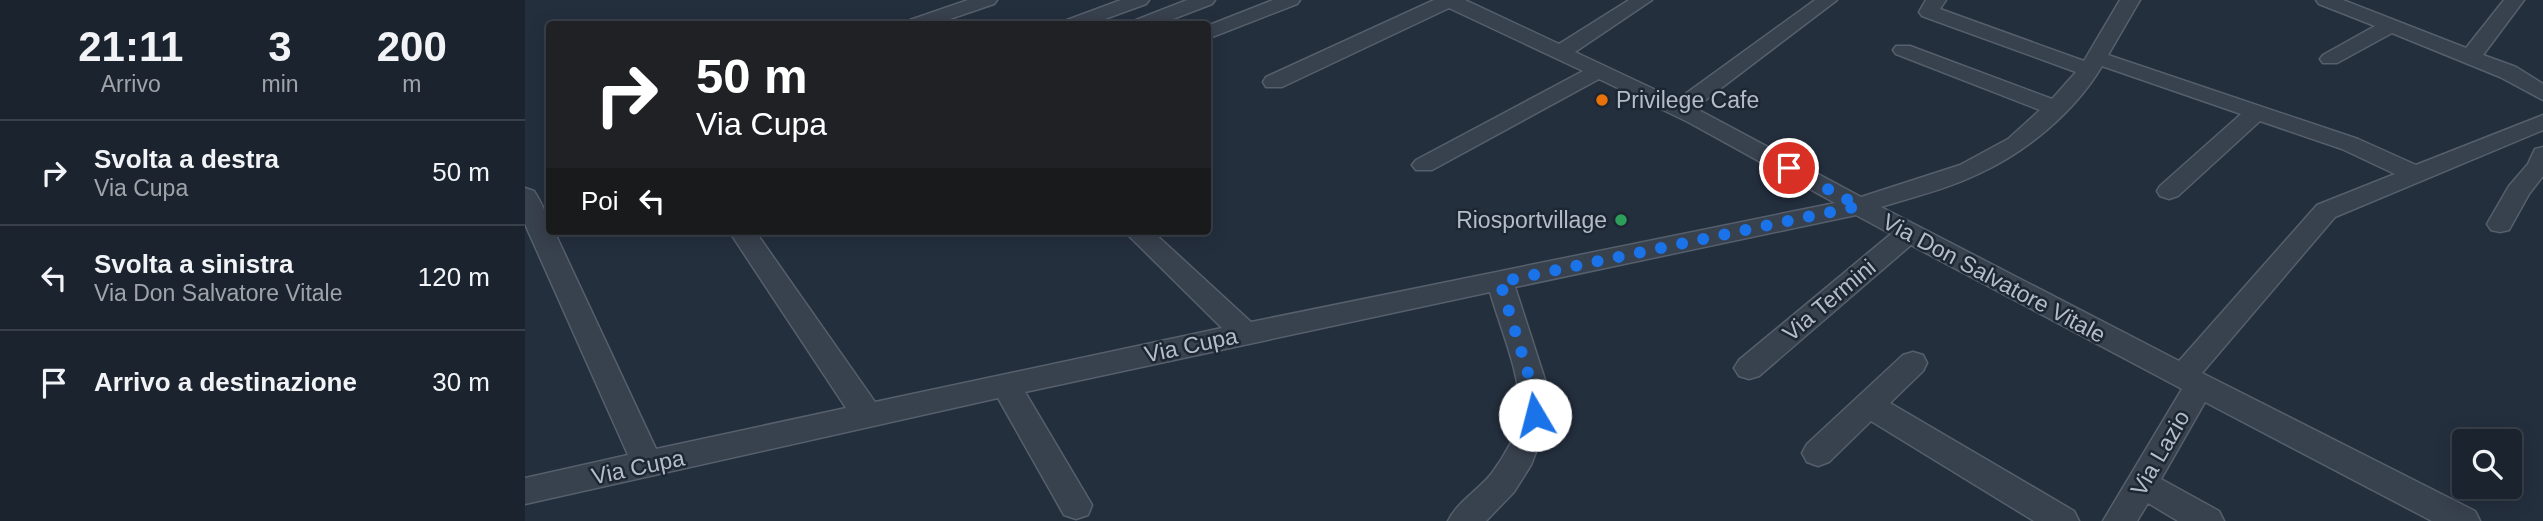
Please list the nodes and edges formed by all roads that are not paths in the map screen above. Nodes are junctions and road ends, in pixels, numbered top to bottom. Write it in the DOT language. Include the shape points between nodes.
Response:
graph roads {
  1 [pos="987,0"];
  2 [pos="1139,0"];
  3 [pos="1205,0"];
  4 [pos="1290,0"];
  5 [pos="1642,0"];
  6 [pos="1827,0"];
  7 [pos="1936,0"];
  8 [pos="2130,0"];
  9 [pos="2326,0"];
  10 [pos="2511,1"];
  11 [pos="1463,2"];
  12 [pos="926,21"];
  13 [pos="1082,21"];
  14 [pos="1151,21"];
  15 [pos="2392,25"];
  16 [pos="1211,31"];
  17 [pos="1903,50"];
  18 [pos="1561,52"];
  19 [pos="2471,56"];
  20 [pos="2330,59"];
  21 [pos="2094,64"];
  22 [pos="1599,71"];
  23 [pos="1274,82"];
  24 [pos="2543,93"];
  25 [pos="2056,108"];
  26 [pos="1679,109"];
  27 [pos="2256,113"];
  28 [pos="2543,122"];
  29 [pos="2543,154"];
  30 [pos="1424,165"];
  31 [pos="2417,175"];
  32 [pos="2169,191"];
  33 [pos="525,196"];
  34 [pos="1859,206"];
  35 [pos="2500,224"];
  36 [pos="1909,233"];
  37 [pos="745,235"];
  38 [pos="1141,235"];
  39 [pos="1500,282"];
  40 [pos="1246,334"];
  41 [pos="1913,363"];
  42 [pos="1749,368"];
  43 [pos="2191,381"];
  44 [pos="1005,385"];
  45 [pos="1868,405"];
  46 [pos="867,415"];
  47 [pos="1818,453"];
  48 [pos="648,465"];
  49 [pos="2142,484"];
  50 [pos="525,491"];
  51 [pos="1076,505"];
  52 [pos="1465,521"];
  53 [pos="2062,521"];
  54 [pos="2120,521"];
  55 [pos="2207,521"];
  56 [pos="2463,521"];
  1 -- 12 [label="street"];
  2 -- 13 [label="street"];
  3 -- 14 [label="street"];
  4 -- 16 [label="street"];
  5 -- 18 [label="street"];
  6 -- 26 [label="street"];
  7 -- 21 [label="street" via="1929,12"];
  8 -- 21 [label="street, Via Cupa"];
  9 -- 15 [label="street"];
  10 -- 19 [label="street"];
  11 -- 18 [label="street, Via Don Salvatore Vitale"];
  11 -- 23 [label="street"];
  15 -- 19 [label="street"];
  15 -- 20 [label="street"];
  17 -- 25 [label="street"];
  18 -- 22 [label="street, Via Don Salvatore Vitale"];
  19 -- 24 [label="street"];
  21 -- 25 [label="street, Via Cupa"];
  21 -- 27 [label="street"];
  22 -- 26 [label="street, Via Don Salvatore Vitale"];
  22 -- 30 [label="street"];
  25 -- 34 [label="street, Via Cupa" via="2016,144 1968,170"];
  26 -- 34 [label="street, Via Don Salvatore Vitale"];
  27 -- 31 [label="street" via="2350,144"];
  27 -- 32 [label="street"];
  28 -- 31 [label="street, Via Lazio"];
  29 -- 35 [label="street"];
  31 -- 43 [label="street, Via Lazio" via="2326,211"];
  33 -- 48 [label="street"];
  34 -- 36 [label="street, Via Don Salvatore Vitale"];
  34 -- 39 [label="street, Via Cupa"];
  36 -- 42 [label="street, Via Termini"];
  36 -- 43 [label="street, Via Don Salvatore Vitale"];
  37 -- 46 [label="street"];
  38 -- 40 [label="street"];
  39 -- 40 [label="street, Via Cupa"];
  39 -- 52 [label="street" via="1531,383 1535,415 1520,456 1503,482"];
  40 -- 44 [label="street, Via Cupa"];
  41 -- 45 [label="street"];
  43 -- 49 [label="street, Via Lazio"];
  43 -- 56 [label="street, Via Don Salvatore Vitale"];
  44 -- 46 [label="street, Via Cupa"];
  44 -- 51 [label="street"];
  45 -- 47 [label="street"];
  45 -- 53 [label="street"];
  46 -- 48 [label="street, Via Cupa"];
  48 -- 50 [label="street, Via Cupa"];
  49 -- 54 [label="street, Via Lazio"];
  49 -- 55 [label="street"];
}
